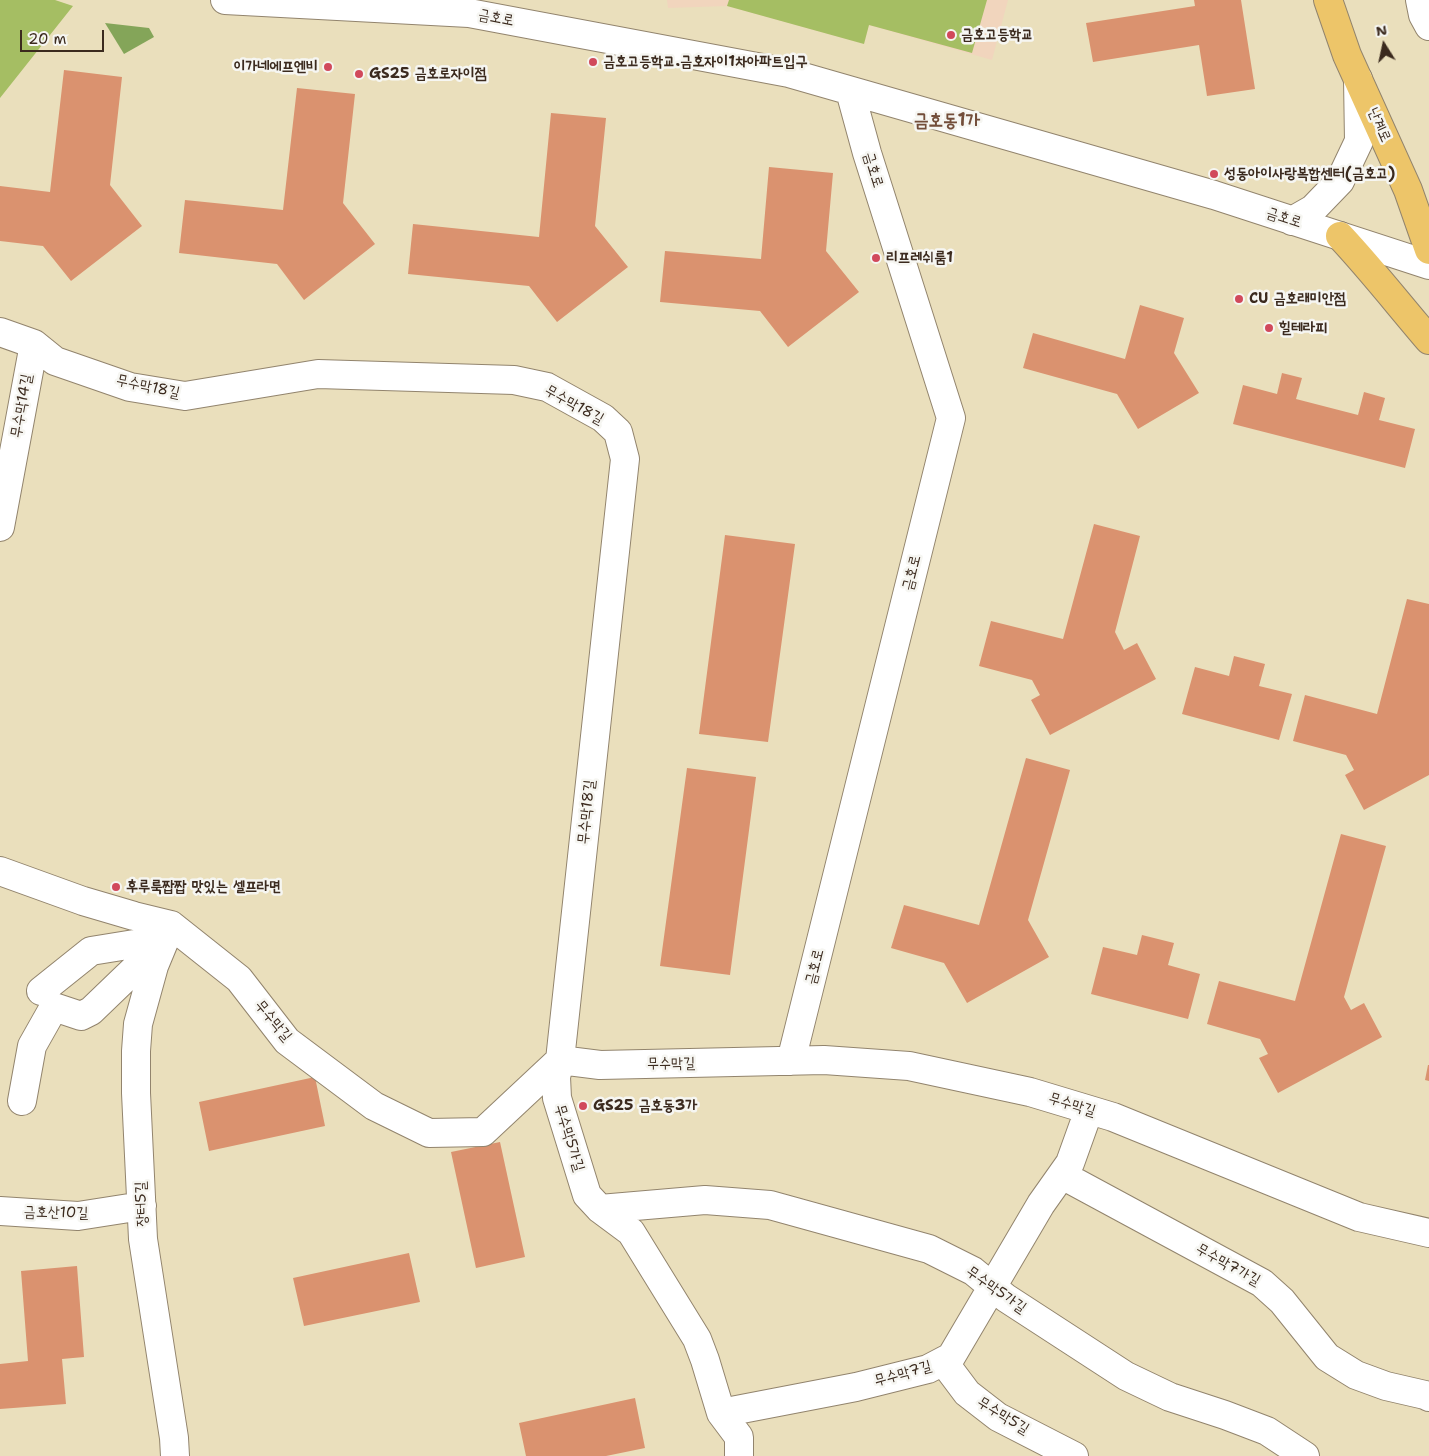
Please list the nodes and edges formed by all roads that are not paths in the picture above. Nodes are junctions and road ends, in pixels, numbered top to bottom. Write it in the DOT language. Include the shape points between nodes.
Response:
graph roads {
  1 [pos="225,0"];
  2 [pos="1328,0"];
  3 [pos="1420,0"];
  4 [pos="1429,26"];
  5 [pos="1358,79"];
  6 [pos="850,91"];
  7 [pos="1292,221"];
  8 [pos="1340,236"];
  9 [pos="1429,250"];
  10 [pos="1429,265"];
  11 [pos="0,332"];
  12 [pos="1429,340"];
  13 [pos="34,344"];
  14 [pos="0,527"];
  15 [pos="0,872"];
  16 [pos="165,939"];
  17 [pos="41,991"];
  18 [pos="560,1060"];
  19 [pos="791,1061"];
  20 [pos="22,1100"];
  21 [pos="1090,1110"];
  22 [pos="1062,1175"];
  23 [pos="142,1206"];
  24 [pos="600,1209"];
  25 [pos="0,1211"];
  26 [pos="1429,1233"];
  27 [pos="993,1287"];
  28 [pos="943,1361"];
  29 [pos="1429,1397"];
  30 [pos="721,1413"];
  31 [pos="175,1456"];
  32 [pos="739,1456"];
  33 [pos="1074,1456"];
  34 [pos="1305,1456"];
  1 -- 6 [label="street, 금호로" via="469,13 789,73"];
  2 -- 5 [label="main road, 난계로"];
  3 -- 4 [label="street"];
  5 -- 7 [label="street" via="1360,141 1340,181 1313,210"];
  5 -- 9 [label="main road, 난계로" via="1408,190"];
  6 -- 7 [label="street, 금호로"];
  6 -- 19 [label="street, 금호로" via="951,418"];
  7 -- 8 [label="street, 금호로"];
  8 -- 10 [label="street, 금호로"];
  8 -- 12 [label="main road"];
  11 -- 13 [label="street, 무수막18길"];
  13 -- 14 [label="street, 무수막14길"];
  13 -- 18 [label="street, 무수막18길" via="55,360 130,387 185,396 318,374 514,380 547,387 603,418 618,432 626,459"];
  15 -- 16 [label="street, 무수막길" via="83,901"];
  16 -- 17 [label="street" via="91,951"];
  16 -- 18 [label="street, 무수막길" via="238,979 287,1041 374,1106 429,1132 483,1132"];
  16 -- 20 [label="street" via="91,1011 81,1016 54,1007 32,1046"];
  16 -- 23 [label="street, 장터5길" via="140,1016 138,1033 136,1093"];
  18 -- 19 [label="street, 무수막길" via="600,1065"];
  18 -- 24 [label="street, 무수막5가길" via="556,1077 557,1098 587,1195"];
  19 -- 21 [label="street, 무수막길" via="910,1066 1030,1092"];
  21 -- 22 [label="street, 무수막7길" via="1070,1163"];
  21 -- 26 [label="street, 무수막길" via="1359,1217"];
  22 -- 27 [label="street, 무수막7길" via="1041,1204"];
  22 -- 29 [label="street, 무수막7가길" via="1262,1283 1282,1301 1327,1357 1356,1376"];
  23 -- 25 [label="street, 금호산10길" via="78,1216"];
  23 -- 31 [label="street, 장터5길"];
  24 -- 27 [label="street, 무수막5가길" via="705,1200 770,1205 929,1249 973,1271"];
  24 -- 30 [label="street, 무수막5가길" via="631,1232 696,1339 706,1360"];
  27 -- 28 [label="street, 무수막7길" via="951,1357"];
  27 -- 34 [label="street, 무수막5가길" via="1126,1376 1170,1397 1267,1431"];
  28 -- 30 [label="street, 무수막7길" via="928,1369 856,1387"];
  28 -- 33 [label="street, 무수막5길" via="967,1393 998,1417"];
  30 -- 32 [label="street, 무수막5가길" via="739,1437"];
}
